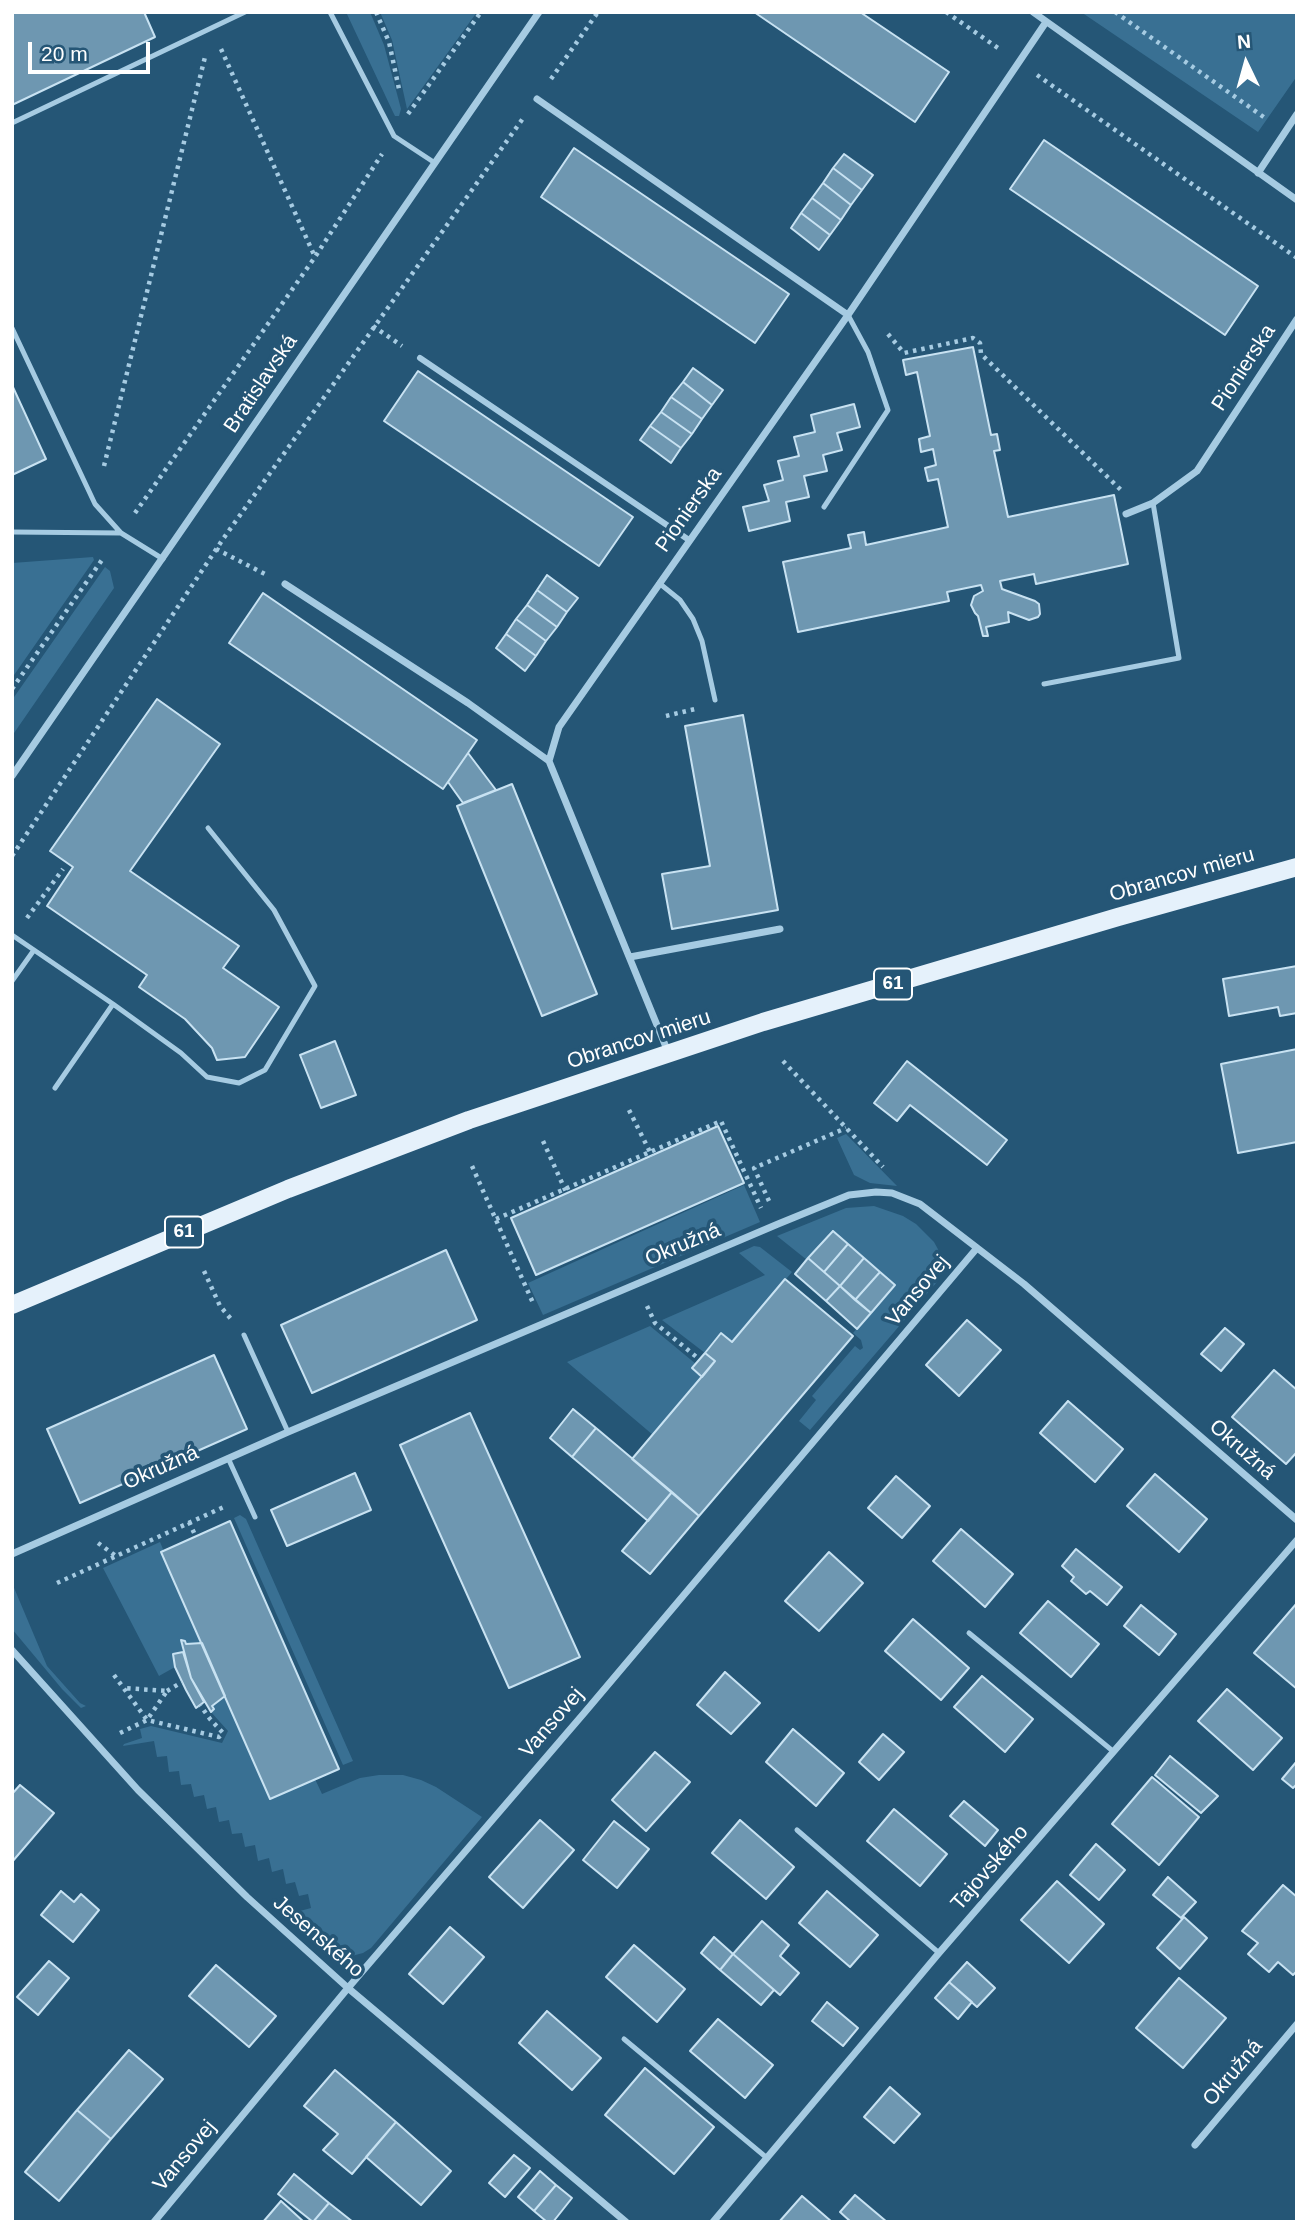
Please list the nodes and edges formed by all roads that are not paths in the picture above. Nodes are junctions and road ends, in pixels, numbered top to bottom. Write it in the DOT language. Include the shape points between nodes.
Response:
graph roads {
  1 [pos="245,12"];
  2 [pos="330,12"];
  3 [pos="539,12"];
  4 [pos="1032,12"];
  5 [pos="1046,22"];
  6 [pos="537,99"];
  7 [pos="1297,114"];
  8 [pos="12,123"];
  9 [pos="435,163"];
  10 [pos="1258,173"];
  11 [pos="1297,200"];
  12 [pos="848,315"];
  13 [pos="1297,319"];
  14 [pos="12,328"];
  15 [pos="420,358"];
  16 [pos="1153,503"];
  17 [pos="824,507"];
  18 [pos="1126,514"];
  19 [pos="12,533"];
  20 [pos="121,533"];
  21 [pos="689,540"];
  22 [pos="163,559"];
  23 [pos="659,583"];
  24 [pos="285,584"];
  25 [pos="1044,684"];
  26 [pos="715,700"];
  27 [pos="549,761"];
  28 [pos="12,776"];
  29 [pos="208,828"];
  30 [pos="1297,867"];
  31 [pos="780,929"];
  32 [pos="13,935"];
  33 [pos="34,950"];
  34 [pos="630,957"];
  35 [pos="12,981"];
  36 [pos="113,1004"];
  37 [pos="669,1054"];
  38 [pos="55,1088"];
  39 [pos="976,1248"];
  40 [pos="12,1306"];
  41 [pos="244,1335"];
  42 [pos="288,1432"];
  43 [pos="228,1458"];
  44 [pos="255,1517"];
  45 [pos="1297,1520"];
  46 [pos="1297,1540"];
  47 [pos="12,1554"];
  48 [pos="970,1633"];
  49 [pos="12,1650"];
  50 [pos="1114,1752"];
  51 [pos="797,1830"];
  52 [pos="939,1953"];
  53 [pos="348,1988"];
  54 [pos="1297,2024"];
  55 [pos="624,2039"];
  56 [pos="1195,2145"];
  57 [pos="767,2158"];
  58 [pos="154,2222"];
  59 [pos="626,2222"];
  60 [pos="713,2222"];
  1 -- 8 [label="lane"];
  2 -- 9 [label="lane" via="394,136"];
  3 -- 9 [label="street, Bratislavská"];
  4 -- 5 [label="street"];
  5 -- 10 [label="street"];
  5 -- 12 [label="street, Pionierska"];
  6 -- 12 [label="street"];
  7 -- 10 [label="street"];
  9 -- 22 [label="street, Bratislavská"];
  10 -- 11 [label="street"];
  12 -- 17 [label="lane" via="868,352 888,410"];
  12 -- 21 [label="street, Pionierska"];
  13 -- 16 [label="street, Pionierska" via="1198,471"];
  14 -- 20 [label="lane" via="95,504"];
  15 -- 21 [label="street"];
  16 -- 18 [label="street, Pionierska"];
  16 -- 25 [label="lane" via="1178,658"];
  19 -- 20 [label="lane"];
  20 -- 22 [label="lane"];
  21 -- 23 [label="street, Pionierska"];
  22 -- 28 [label="street, Bratislavská"];
  23 -- 26 [label="lane" via="680,600 693,619"];
  23 -- 27 [label="street, Pionierska" via="559,727"];
  24 -- 27 [label="street"];
  27 -- 34 [label="street"];
  29 -- 36 [label="lane" via="274,910 315,986 265,1070 239,1083 207,1077"];
  30 -- 37 [label="main road, Obrancov mieru / 61" via="920,975"];
  31 -- 34 [label="street"];
  32 -- 33 [label="lane"];
  33 -- 35 [label="lane"];
  33 -- 36 [label="lane"];
  34 -- 37 [label="street"];
  36 -- 38 [label="lane"];
  37 -- 40 [label="main road, Obrancov mieru / 61" via="469,1120 288,1189"];
  39 -- 42 [label="street, Okružná" via="907,1198 876,1192 849,1195"];
  39 -- 45 [label="street, Okružná" via="1024,1284"];
  39 -- 53 [label="street, Vansovej"];
  41 -- 42 [label="lane"];
  42 -- 43 [label="street, Okružná"];
  43 -- 44 [label="lane"];
  43 -- 47 [label="street, Okružná"];
  46 -- 50 [label="street, Tajovského"];
  48 -- 50 [label="lane"];
  49 -- 53 [label="street, Jesenského" via="138,1790 247,1898"];
  50 -- 52 [label="street, Tajovského"];
  51 -- 52 [label="lane"];
  52 -- 57 [label="street, Tajovského"];
  53 -- 58 [label="street, Vansovej"];
  53 -- 59 [label="street, Jesenského"];
  54 -- 56 [label="street, Okružná"];
  55 -- 57 [label="lane"];
  57 -- 60 [label="street, Tajovského"];
}
